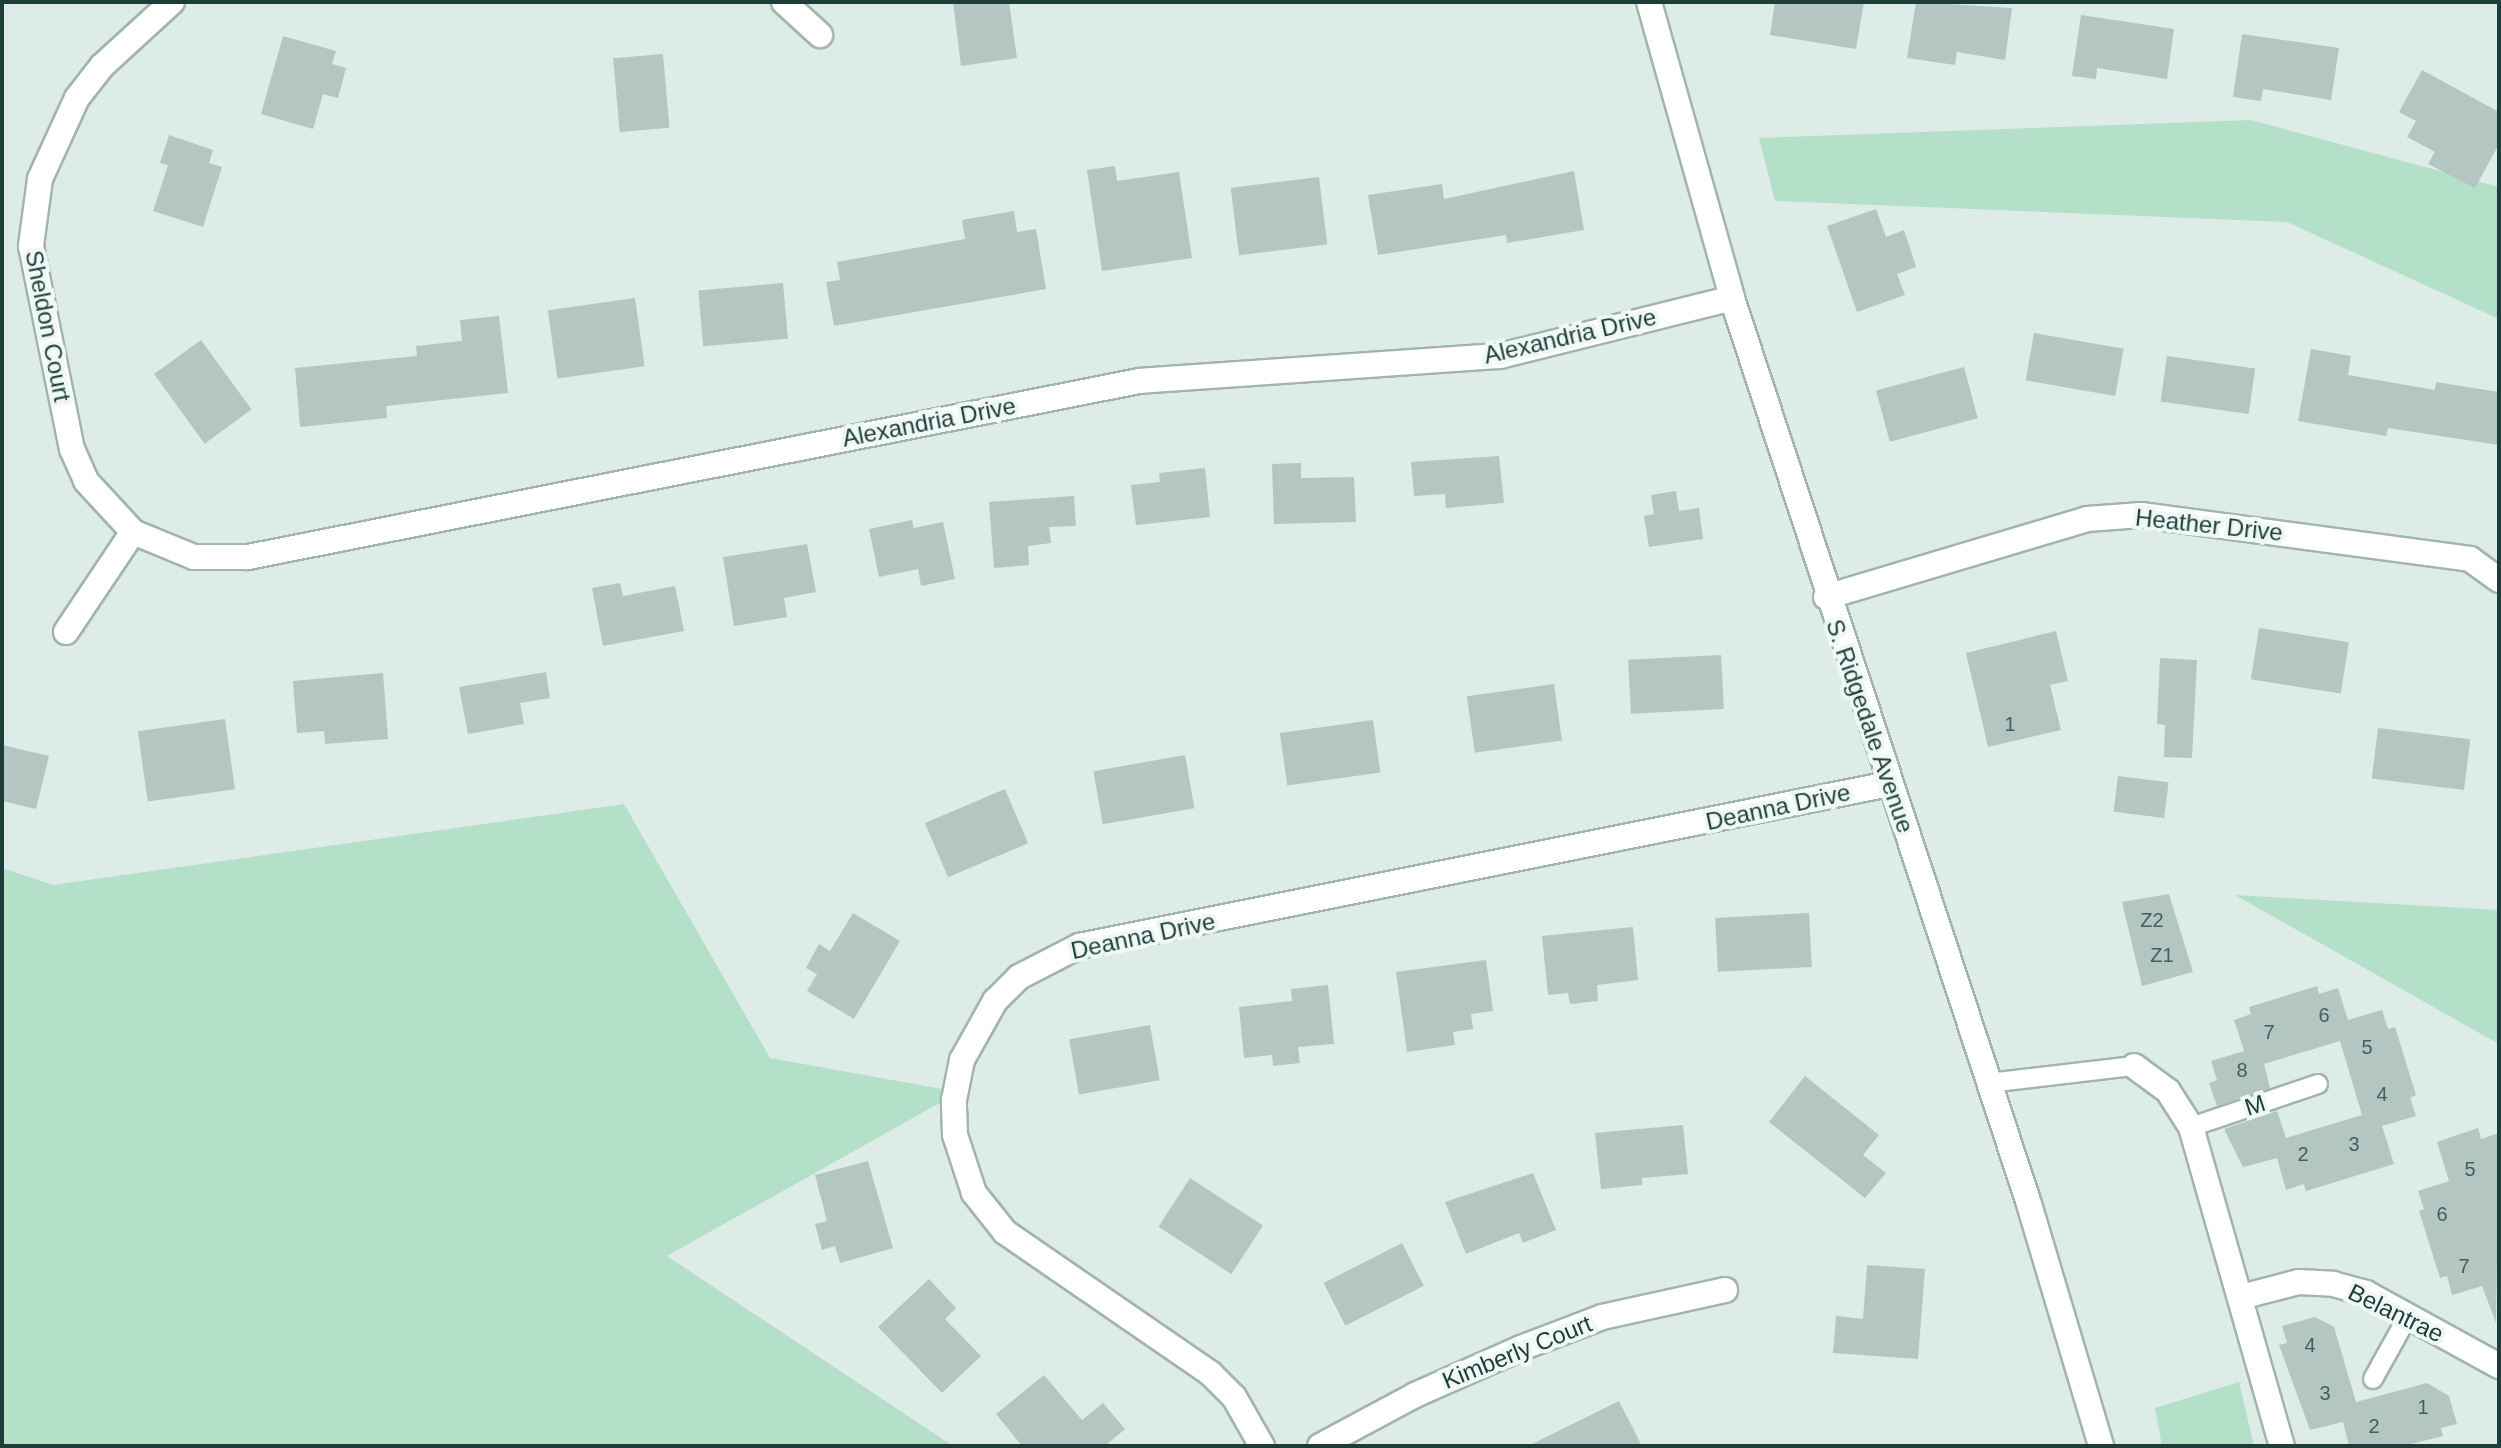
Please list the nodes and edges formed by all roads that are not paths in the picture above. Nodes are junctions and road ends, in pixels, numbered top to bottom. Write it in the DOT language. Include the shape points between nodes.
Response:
graph roads {
  1 [pos="172,2"];
  2 [pos="784,2"];
  3 [pos="1649,2"];
  4 [pos="820,35"];
  5 [pos="1732,298"];
  6 [pos="133,532"];
  7 [pos="2499,580"];
  8 [pos="1826,597"];
  9 [pos="66,632"];
  10 [pos="1889,784"];
  11 [pos="2134,1066"];
  12 [pos="1989,1083"];
  13 [pos="2318,1084"];
  14 [pos="2191,1127"];
  15 [pos="1725,1290"];
  16 [pos="2241,1297"];
  17 [pos="2408,1316"];
  18 [pos="2499,1366"];
  19 [pos="2373,1379"];
  20 [pos="1262,1446"];
  21 [pos="1320,1446"];
  22 [pos="2101,1446"];
  23 [pos="2282,1446"];
  1 -- 6 [label="street, Sheldon Court" via="102,66 77,98 44,166 31,226 72,449 99,499"];
  2 -- 4 [label="street"];
  3 -- 5 [label="street, S. Ridgedale Avenue"];
  5 -- 6 [label="street, Alexandria Drive" via="1500,356 1139,381 248,557 194,557"];
  5 -- 8 [label="street, S. Ridgedale Avenue"];
  6 -- 9 [label="street"];
  7 -- 8 [label="street, Heather Drive" via="2470,559 2141,515 2073,523"];
  8 -- 10 [label="street, S. Ridgedale Avenue"];
  10 -- 12 [label="street, S. Ridgedale Avenue"];
  10 -- 20 [label="street, Deanna Drive" via="1079,946 1028,971 995,1001 962,1060 954,1100 955,1135 974,1193 1005,1232 1210,1373 1234,1397"];
  11 -- 12 [label="lane"];
  11 -- 14 [label="street" via="2168,1091"];
  12 -- 22 [label="street, S. Ridgedale Avenue"];
  13 -- 14 [label="lane, M"];
  14 -- 16 [label="street"];
  15 -- 21 [label="street, Kimberly Court" via="1602,1317 1521,1348 1415,1395"];
  16 -- 17 [label="street, Belantrae" via="2299,1282 2333,1284 2366,1293"];
  16 -- 23 [label="street"];
  17 -- 18 [label="street, Belantrae"];
  17 -- 19 [label="lane"];
}
